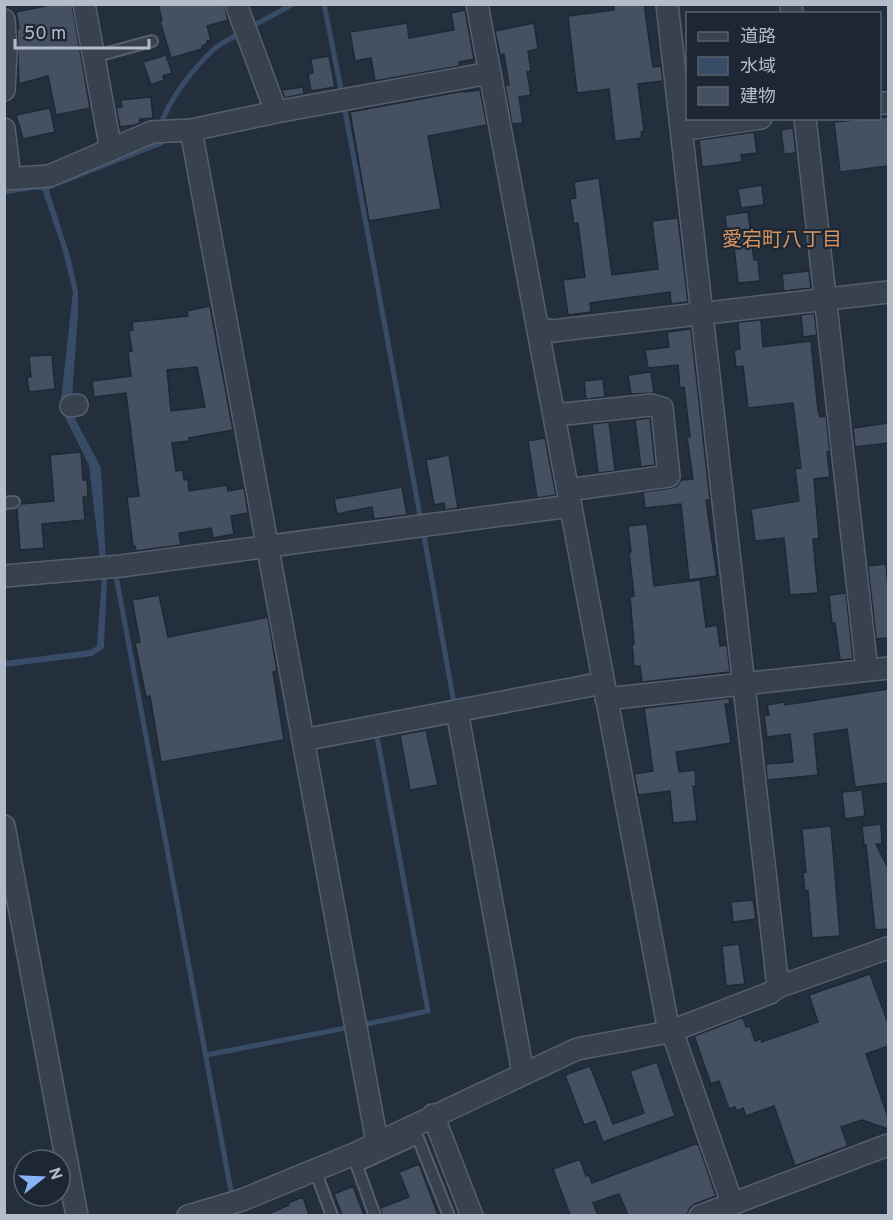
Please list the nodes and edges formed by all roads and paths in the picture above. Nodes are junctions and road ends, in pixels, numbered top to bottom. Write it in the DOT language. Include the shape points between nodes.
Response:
graph roads {
  1 [pos="84,4"];
  2 [pos="236,4"];
  3 [pos="477,4"];
  4 [pos="667,4"];
  5 [pos="4,20"];
  6 [pos="152,41"];
  7 [pos="93,57"];
  8 [pos="490,73"];
  9 [pos="4,90"];
  10 [pos="276,112"];
  11 [pos="748,120"];
  12 [pos="805,120"];
  13 [pos="4,129"];
  14 [pos="191,130"];
  15 [pos="682,130"];
  16 [pos="111,150"];
  17 [pos="7,179"];
  18 [pos="888,292"];
  19 [pos="826,300"];
  20 [pos="702,314"];
  21 [pos="538,328"];
  22 [pos="555,415"];
  23 [pos="569,498"];
  24 [pos="267,548"];
  25 [pos="4,576"];
  26 [pos="888,668"];
  27 [pos="867,670"];
  28 [pos="744,683"];
  29 [pos="605,691"];
  30 [pos="458,711"];
  31 [pos="303,740"];
  32 [pos="4,826"];
  33 [pos="888,948"];
  34 [pos="778,987"];
  35 [pos="671,1031"];
  36 [pos="523,1073"];
  37 [pos="433,1115"];
  38 [pos="377,1142"];
  39 [pos="888,1145"];
  40 [pos="315,1170"];
  41 [pos="736,1207"];
  42 [pos="243,1208"];
  43 [pos="76,1215"];
  44 [pos="188,1215"];
  45 [pos="332,1215"];
  46 [pos="375,1215"];
  47 [pos="449,1215"];
  48 [pos="472,1215"];
  49 [pos="700,1215"];
  1 -- 7 [label="street"];
  2 -- 10 [label="street"];
  3 -- 8 [label="street"];
  4 -- 15 [label="street"];
  5 -- 9 [label="street"];
  6 -- 7 [label="lane"];
  7 -- 16 [label="street"];
  8 -- 10 [label="street"];
  8 -- 21 [label="street"];
  10 -- 14 [label="street"];
  11 -- 15 [label="street"];
  12 -- 19 [label="street"];
  13 -- 17 [label="street"];
  14 -- 16 [label="street" via="160,132"];
  14 -- 24 [label="street"];
  15 -- 20 [label="street"];
  16 -- 17 [label="street" via="52,182"];
  18 -- 19 [label="street"];
  19 -- 20 [label="street"];
  19 -- 27 [label="street"];
  20 -- 21 [label="street" via="552,331"];
  20 -- 28 [label="street"];
  21 -- 22 [label="street"];
  22 -- 23 [label="street"];
  22 -- 23 [label="street" via="651,405 662,408 669,476"];
  23 -- 24 [label="street"];
  23 -- 29 [label="street"];
  24 -- 25 [label="street"];
  24 -- 31 [label="street"];
  26 -- 27 [label="street"];
  27 -- 28 [label="street"];
  28 -- 29 [label="street"];
  28 -- 34 [label="street"];
  29 -- 30 [label="street"];
  29 -- 35 [label="street"];
  30 -- 31 [label="street"];
  30 -- 36 [label="street"];
  31 -- 38 [label="street"];
  32 -- 43 [label="street"];
  33 -- 34 [label="street"];
  34 -- 35 [label="street"];
  35 -- 36 [label="street" via="577,1049"];
  35 -- 41 [label="street"];
  36 -- 37 [label="street"];
  37 -- 38 [label="street"];
  37 -- 48 [label="street"];
  38 -- 40 [label="street"];
  39 -- 41 [label="street"];
  40 -- 42 [label="street"];
  40 -- 45 [label="lane"];
  41 -- 49 [label="street"];
  42 -- 44 [label="street"];
  46 -- 47 [label="lane" via="357,1167 418,1138"];
}
